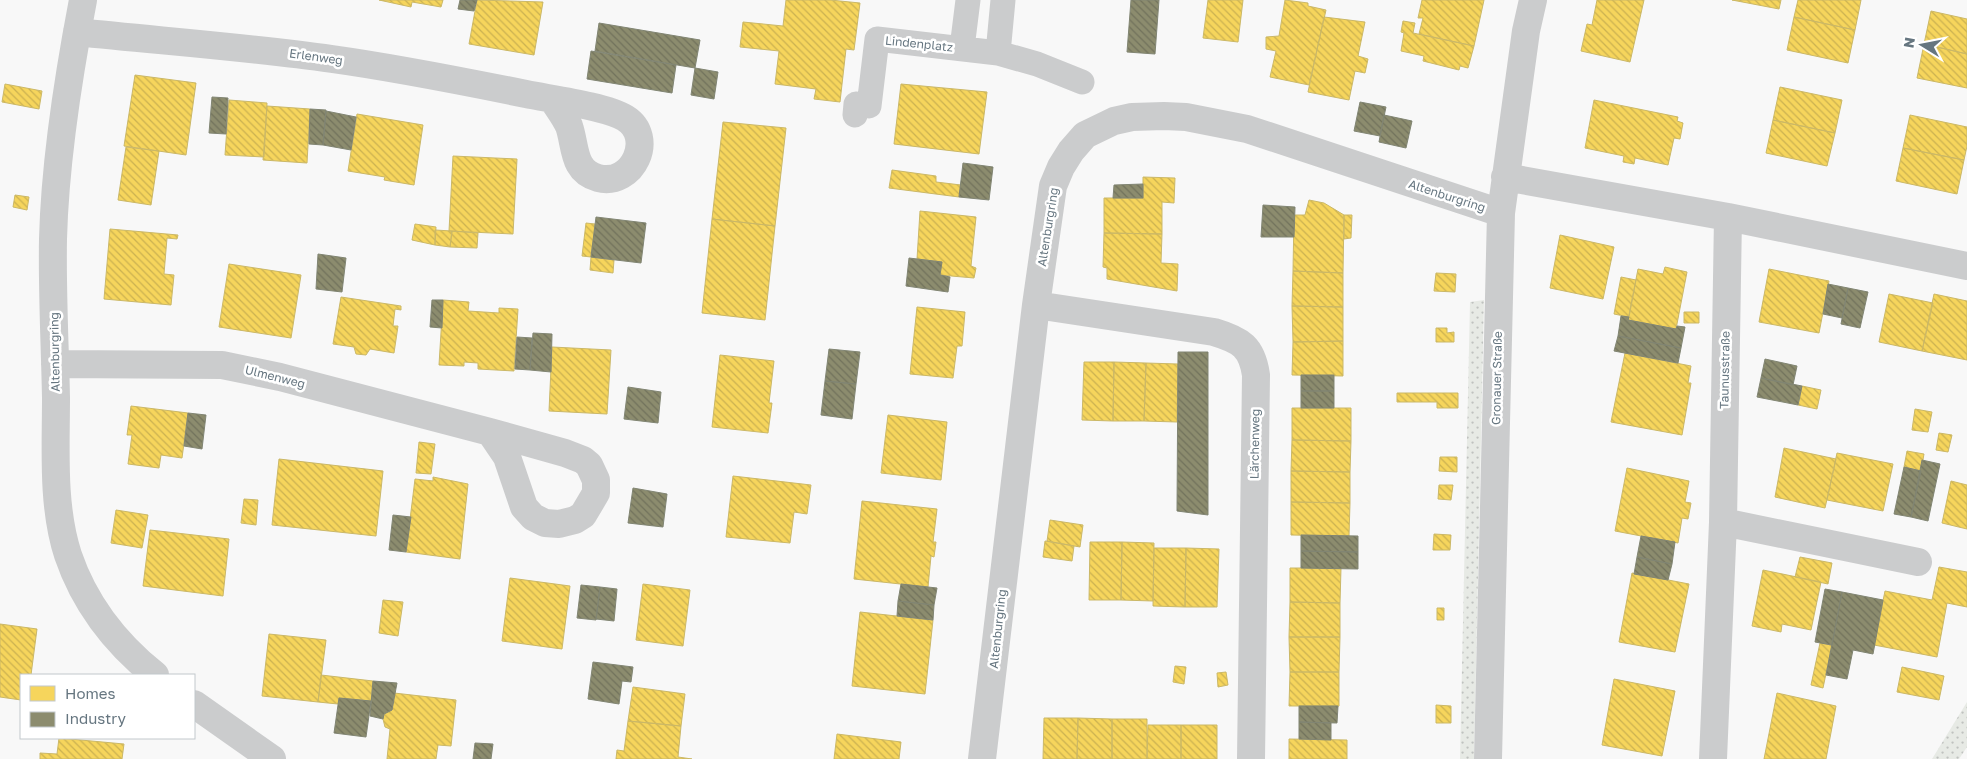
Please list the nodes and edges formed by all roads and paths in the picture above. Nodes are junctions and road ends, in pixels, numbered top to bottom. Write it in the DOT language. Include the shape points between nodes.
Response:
graph roads {
  1 [pos="83,0"];
  2 [pos="968,0"];
  3 [pos="1003,0"];
  4 [pos="1533,0"];
  5 [pos="77,32"];
  6 [pos="962,48"];
  7 [pos="998,53"];
  8 [pos="1082,82"];
  9 [pos="553,100"];
  10 [pos="854,114"];
  11 [pos="1505,177"];
  12 [pos="1501,213"];
  13 [pos="1728,217"];
  14 [pos="1967,266"];
  15 [pos="1036,305"];
  16 [pos="55,364"];
  17 [pos="490,432"];
  18 [pos="1723,522"];
  19 [pos="1918,562"];
  20 [pos="154,674"];
  21 [pos="195,705"];
  22 [pos="272,759"];
  23 [pos="982,759"];
  24 [pos="1251,759"];
  25 [pos="1488,759"];
  26 [pos="1713,759"];
  1 -- 5 [label="street, Altenburgring"];
  2 -- 6 [label="street, Lindenplatz"];
  3 -- 7 [label="street"];
  4 -- 11 [label="street, Gronauer Straße"];
  5 -- 9 [label="street, Erlenweg" via="334,59"];
  5 -- 16 [label="street, Altenburgring" via="58,174 53,239"];
  6 -- 7 [label="street, Lindenplatz"];
  6 -- 10 [label="street, Lindenplatz" via="877,39 869,106 856,104"];
  7 -- 8 [label="street, Lindenplatz"];
  11 -- 12 [label="street, Gronauer Straße"];
  11 -- 13 [label="street"];
  12 -- 15 [label="street, Altenburgring" via="1247,130 1186,118 1132,117 1114,121 1085,135 1061,166 1054,186"];
  12 -- 25 [label="street, Gronauer Straße"];
  13 -- 14 [label="street"];
  13 -- 18 [label="street, Taunusstraße"];
  15 -- 23 [label="street, Altenburgring"];
  15 -- 24 [label="street, Lärchenweg" via="1214,332 1239,341 1254,362"];
  16 -- 17 [label="street, Ulmenweg" via="222,365"];
  16 -- 20 [label="street, Altenburgring" via="59,499 61,528 68,554 78,581 99,619 116,640"];
  18 -- 19 [label="street"];
  18 -- 26 [label="street, Taunusstraße"];
  21 -- 22 [label="street"];
}
